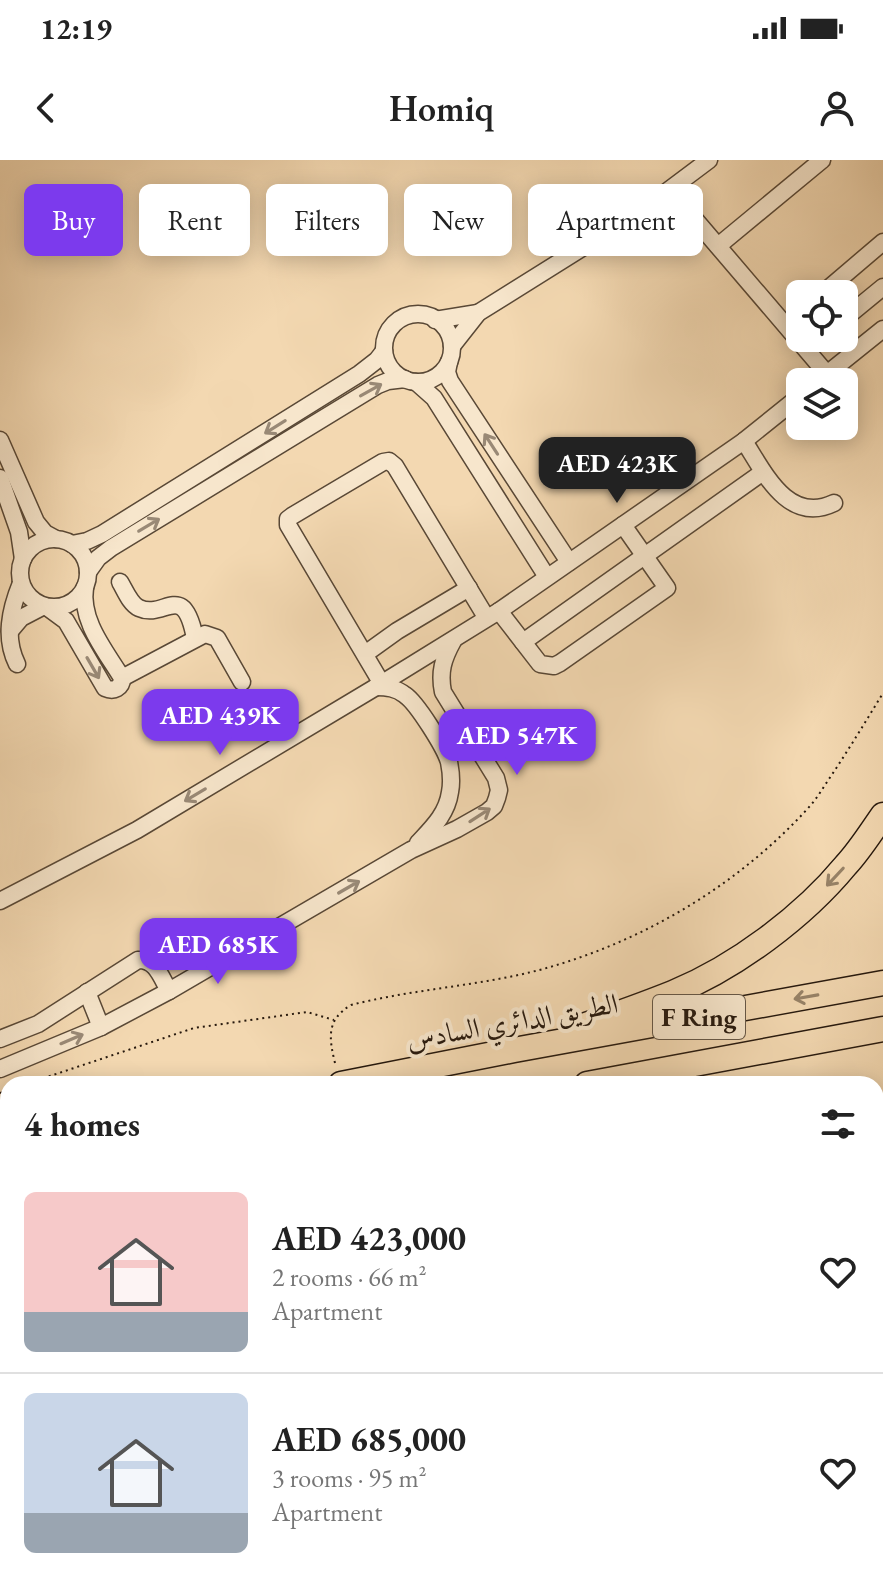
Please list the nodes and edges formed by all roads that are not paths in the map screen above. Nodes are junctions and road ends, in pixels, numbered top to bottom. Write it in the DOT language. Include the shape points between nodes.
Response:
graph roads {
  1 [pos="709,160"];
  2 [pos="822,160"];
  3 [pos="703,229"];
  4 [pos="883,242"];
  5 [pos="718,246"];
  6 [pos="838,280"];
  7 [pos="883,287"];
  8 [pos="858,308"];
  9 [pos="478,313"];
  10 [pos="435,320"];
  11 [pos="786,325"];
  12 [pos="883,329"];
  13 [pos="384,351"];
  14 [pos="450,354"];
  15 [pos="834,368"];
  16 [pos="410,381"];
  17 [pos="786,407"];
  18 [pos="0,440"];
  19 [pos="744,441"];
  20 [pos="763,472"];
  21 [pos="0,478"];
  22 [pos="834,503"];
  23 [pos="537,513"];
  24 [pos="623,525"];
  25 [pos="515,527"];
  26 [pos="64,542"];
  27 [pos="644,556"];
  28 [pos="23,559"];
  29 [pos="569,562"];
  30 [pos="547,577"];
  31 [pos="86,580"];
  32 [pos="120,582"];
  33 [pos="21,583"];
  34 [pos="469,588"];
  35 [pos="45,606"];
  36 [pos="493,614"];
  37 [pos="10,631"];
  38 [pos="195,638"];
  39 [pos="453,639"];
  40 [pos="523,642"];
  41 [pos="365,654"];
  42 [pos="17,664"];
  43 [pos="122,678"];
  44 [pos="242,682"];
  45 [pos="379,686"];
  46 [pos="883,815"];
  47 [pos="411,850"];
  48 [pos="0,901"];
  49 [pos="883,983"];
  50 [pos="169,991"];
  51 [pos="87,992"];
  52 [pos="101,1027"];
  53 [pos="883,1029"];
  54 [pos="0,1039"];
  55 [pos="514,1050"];
  56 [pos="0,1069"];
  57 [pos="338,1074"];
  58 [pos="630,1076"];
  1 -- 9 [label="street" via="641,211"];
  2 -- 5 [label="street"];
  3 -- 5 [label="street"];
  4 -- 6 [label="street"];
  5 -- 11 [label="street"];
  7 -- 8 [label="street"];
  9 -- 10 [label="street"];
  9 -- 14 [label="street"];
  10 -- 13 [label="street" via="420,315 404,318 391,328"];
  10 -- 14 [label="street" via="447,331"];
  12 -- 15 [label="street"];
  13 -- 16 [label="street" via="398,376"];
  13 -- 26 [label="street, one-way" via="359,374 116,526 95,538"];
  14 -- 16 [label="street" via="439,375"];
  23 -- 14 [label="street, one-way" via="450,381"];
  16 -- 25 [label="street" via="434,398"];
  31 -- 16 [label="street, one-way" via="98,558 111,548 365,393 388,381"];
  17 -- 19 [label="street"];
  18 -- 26 [label="street" via="36,522"];
  19 -- 20 [label="street"];
  19 -- 24 [label="street"];
  20 -- 22 [label="street" via="793,503 817,508"];
  20 -- 27 [label="street"];
  21 -- 28 [label="street"];
  23 -- 25 [label="street"];
  23 -- 29 [label="street"];
  24 -- 27 [label="street"];
  24 -- 29 [label="street"];
  25 -- 30 [label="street"];
  26 -- 28 [label="street" via="40,542"];
  26 -- 31 [label="street" via="83,556"];
  27 -- 40 [label="street"];
  27 -- 40 [label="street" via="667,588 554,666 540,664"];
  28 -- 33 [label="street"];
  29 -- 30 [label="street"];
  30 -- 36 [label="street"];
  31 -- 35 [label="street" via="81,594 69,604"];
  31 -- 43 [label="street" via="87,618"];
  32 -- 38 [label="street" via="139,608 182,608 192,619"];
  33 -- 35 [label="street"];
  33 -- 37 [label="street"];
  34 -- 36 [label="street"];
  34 -- 41 [label="street"];
  34 -- 41 [label="street" via="389,461 292,516 288,525"];
  35 -- 37 [label="street" via="21,618"];
  35 -- 43 [label="street, one-way" via="66,621 105,688 117,689"];
  36 -- 39 [label="street"];
  36 -- 40 [label="street"];
  37 -- 42 [label="street"];
  38 -- 43 [label="street"];
  38 -- 44 [label="street" via="217,638"];
  39 -- 45 [label="street"];
  47 -- 39 [label="street, one-way" via="487,812 499,790 443,692 442,664"];
  41 -- 45 [label="street"];
  45 -- 47 [label="street" via="408,696 446,754 451,773 444,812"];
  45 -- 48 [label="street, one-way" via="137,830"];
  46 -- 55 [label="highway, one-way" via="820,894 751,950 676,992"];
  50 -- 47 [label="street, one-way"];
  49 -- 55 [label="highway, الطريق الدائري السادس / F Ring, one-way"];
  50 -- 51 [label="street" via="154,965 141,960"];
  50 -- 52 [label="street"];
  51 -- 52 [label="street"];
  51 -- 54 [label="street" via="38,1024"];
  56 -- 52 [label="street, one-way"];
  53 -- 58 [label="highway, F Ring"];
  55 -- 57 [label="highway, الطريق الدائري السادس / F Ring"];
}
